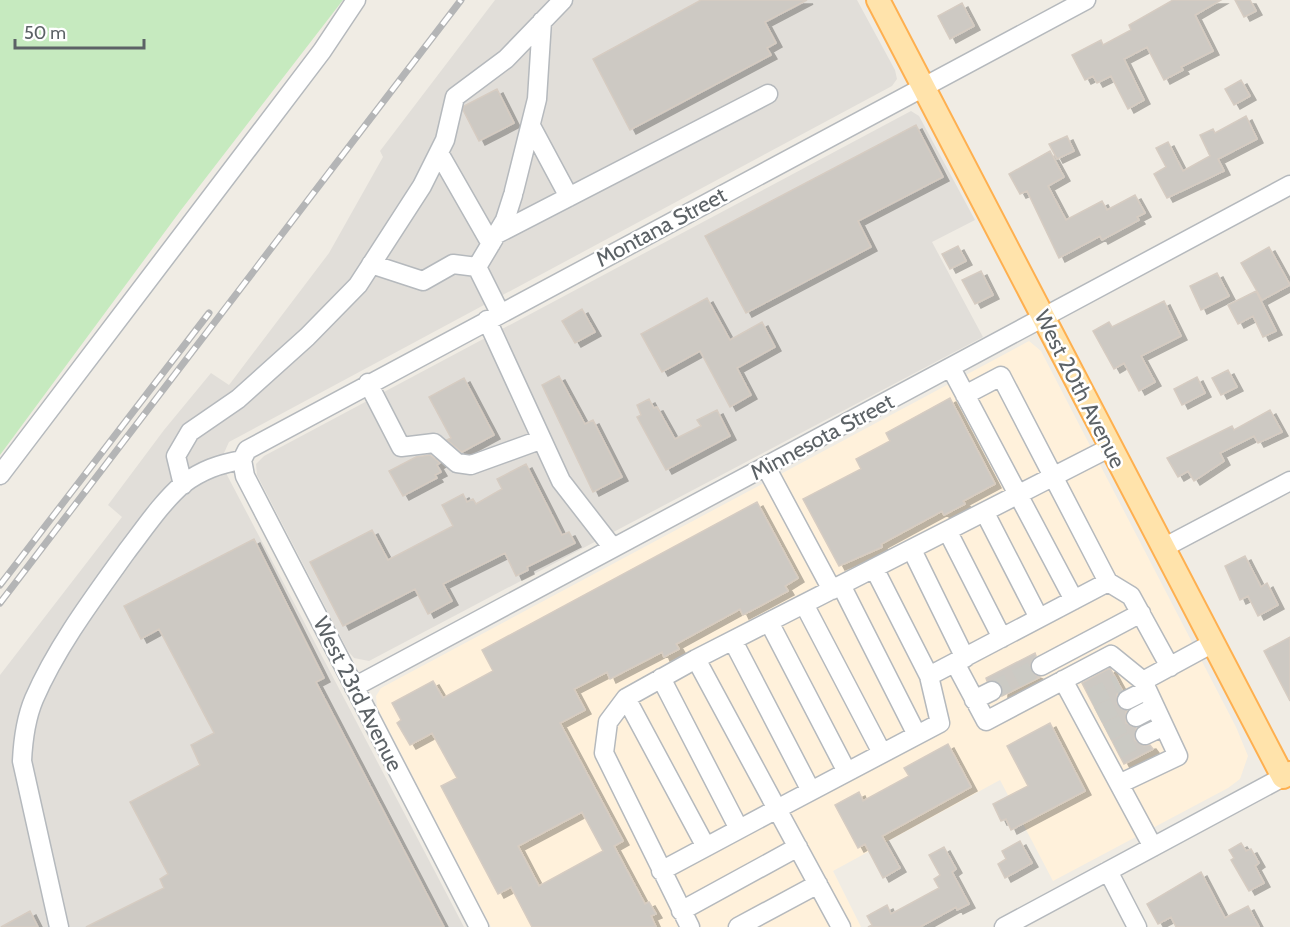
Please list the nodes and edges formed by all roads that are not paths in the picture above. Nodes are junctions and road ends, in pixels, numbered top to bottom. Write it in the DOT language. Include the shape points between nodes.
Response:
graph roads {
  1 [pos="356,0"];
  2 [pos="563,0"];
  3 [pos="878,0"];
  4 [pos="1086,0"];
  5 [pos="542,21"];
  6 [pos="924,88"];
  7 [pos="768,93"];
  8 [pos="531,126"];
  9 [pos="439,153"];
  10 [pos="1290,185"];
  11 [pos="569,196"];
  12 [pos="494,239"];
  13 [pos="371,264"];
  14 [pos="477,267"];
  15 [pos="494,316"];
  16 [pos="1044,318"];
  17 [pos="951,368"];
  18 [pos="368,383"];
  19 [pos="965,395"];
  20 [pos="540,441"];
  21 [pos="1111,447"];
  22 [pos="242,460"];
  23 [pos="766,467"];
  24 [pos="0,475"];
  25 [pos="1052,477"];
  26 [pos="1290,481"];
  27 [pos="183,485"];
  28 [pos="1018,495"];
  29 [pos="985,513"];
  30 [pos="948,532"];
  31 [pos="613,548"];
  32 [pos="1162,548"];
  33 [pos="912,550"];
  34 [pos="874,568"];
  35 [pos="1108,582"];
  36 [pos="836,588"];
  37 [pos="1074,600"];
  38 [pos="804,604"];
  39 [pos="1141,613"];
  40 [pos="1039,618"];
  41 [pos="769,622"];
  42 [pos="1002,638"];
  43 [pos="733,640"];
  44 [pos="1213,644"];
  45 [pos="696,659"];
  46 [pos="960,660"];
  47 [pos="1041,666"];
  48 [pos="1170,667"];
  49 [pos="929,676"];
  50 [pos="661,678"];
  51 [pos="1063,680"];
  52 [pos="1142,682"];
  53 [pos="1119,684"];
  54 [pos="354,687"];
  55 [pos="992,691"];
  56 [pos="627,698"];
  57 [pos="974,700"];
  58 [pos="1127,700"];
  59 [pos="1155,707"];
  60 [pos="1136,717"];
  61 [pos="1164,726"];
  62 [pos="917,735"];
  63 [pos="1145,735"];
  64 [pos="882,753"];
  65 [pos="848,772"];
  66 [pos="1286,775"];
  67 [pos="1119,784"];
  68 [pos="811,791"];
  69 [pos="777,809"];
  70 [pos="739,829"];
  71 [pos="706,847"];
  72 [pos="798,847"];
  73 [pos="1153,847"];
  74 [pos="661,871"];
  75 [pos="1108,871"];
  76 [pos="818,885"];
  77 [pos="686,919"];
  78 [pos="834,925"];
  79 [pos="59,927"];
  80 [pos="479,927"];
  81 [pos="738,927"];
  82 [pos="1004,927"];
  83 [pos="1137,927"];
  1 -- 24 [label="street" via="322,51"];
  2 -- 5 [label="street"];
  3 -- 6 [label="main road, West 20th Avenue"];
  4 -- 6 [label="street, Montana Street"];
  5 -- 8 [label="street" via="537,99"];
  5 -- 9 [label="street" via="506,59 455,97"];
  6 -- 15 [label="street, Montana Street"];
  6 -- 16 [label="main road, West 20th Avenue"];
  7 -- 11 [label="street"];
  8 -- 11 [label="street"];
  8 -- 12 [label="street" via="506,220"];
  9 -- 12 [label="street"];
  9 -- 13 [label="street"];
  10 -- 16 [label="street, Minnesota Street"];
  11 -- 12 [label="street"];
  12 -- 14 [label="street"];
  13 -- 14 [label="street" via="423,281 453,264"];
  13 -- 27 [label="street" via="358,285 307,337 238,399 190,432 176,456"];
  14 -- 15 [label="street"];
  15 -- 18 [label="street, Montana Street"];
  15 -- 20 [label="street"];
  16 -- 17 [label="street, Minnesota Street"];
  16 -- 21 [label="main road, West 20th Avenue"];
  17 -- 19 [label="street"];
  17 -- 23 [label="street, Minnesota Street"];
  18 -- 20 [label="street" via="401,447 434,443 457,464 471,465"];
  18 -- 22 [label="street, Montana Street" via="251,446"];
  19 -- 25 [label="street" via="1001,376"];
  19 -- 28 [label="street"];
  20 -- 31 [label="street" via="561,481"];
  21 -- 25 [label="street"];
  21 -- 32 [label="main road, West 20th Avenue"];
  22 -- 27 [label="street" via="213,465"];
  22 -- 54 [label="street, West 23rd Avenue" via="245,476"];
  23 -- 31 [label="street, Minnesota Street"];
  23 -- 36 [label="street"];
  25 -- 28 [label="street"];
  25 -- 35 [label="street"];
  26 -- 32 [label="street"];
  27 -- 79 [label="street" via="148,523 52,663 23,737 22,761"];
  28 -- 29 [label="street"];
  28 -- 37 [label="street"];
  29 -- 30 [label="street"];
  29 -- 40 [label="street"];
  30 -- 33 [label="street"];
  30 -- 42 [label="street"];
  31 -- 54 [label="street, Minnesota Street"];
  32 -- 44 [label="main road, West 20th Avenue"];
  33 -- 34 [label="street"];
  33 -- 46 [label="street"];
  34 -- 36 [label="street"];
  34 -- 49 [label="street"];
  35 -- 37 [label="street"];
  35 -- 39 [label="street" via="1131,596"];
  36 -- 38 [label="street"];
  36 -- 62 [label="street"];
  37 -- 40 [label="street"];
  38 -- 41 [label="street"];
  38 -- 64 [label="street"];
  39 -- 47 [label="street"];
  39 -- 48 [label="street"];
  40 -- 42 [label="street"];
  41 -- 43 [label="street"];
  41 -- 65 [label="street"];
  42 -- 46 [label="street"];
  43 -- 45 [label="street"];
  43 -- 68 [label="street"];
  44 -- 48 [label="street"];
  44 -- 66 [label="main road, West 20th Avenue"];
  45 -- 50 [label="street"];
  45 -- 69 [label="street"];
  46 -- 49 [label="street"];
  46 -- 57 [label="street"];
  48 -- 52 [label="street"];
  49 -- 62 [label="street" via="940,723"];
  50 -- 56 [label="street"];
  50 -- 70 [label="street"];
  51 -- 52 [label="street" via="1111,655"];
  51 -- 57 [label="street" via="986,721"];
  51 -- 67 [label="street" via="1092,718 1111,754"];
  52 -- 53 [label="street"];
  52 -- 58 [label="street"];
  52 -- 59 [label="street"];
  54 -- 80 [label="street, West 23rd Avenue"];
  55 -- 57 [label="street"];
  56 -- 71 [label="street"];
  56 -- 74 [label="street" via="608,722 604,753"];
  59 -- 60 [label="street"];
  59 -- 61 [label="street"];
  61 -- 63 [label="street"];
  61 -- 67 [label="street" via="1178,756"];
  62 -- 64 [label="street"];
  64 -- 65 [label="street"];
  65 -- 68 [label="street"];
  66 -- 73 [label="street"];
  67 -- 73 [label="street"];
  68 -- 69 [label="street"];
  69 -- 70 [label="street"];
  69 -- 72 [label="street"];
  70 -- 71 [label="street"];
  71 -- 74 [label="street"];
  72 -- 76 [label="street"];
  72 -- 77 [label="street"];
  73 -- 75 [label="street"];
  74 -- 77 [label="street"];
  75 -- 82 [label="street"];
  75 -- 83 [label="street"];
  76 -- 78 [label="street"];
  76 -- 81 [label="street"];
}
